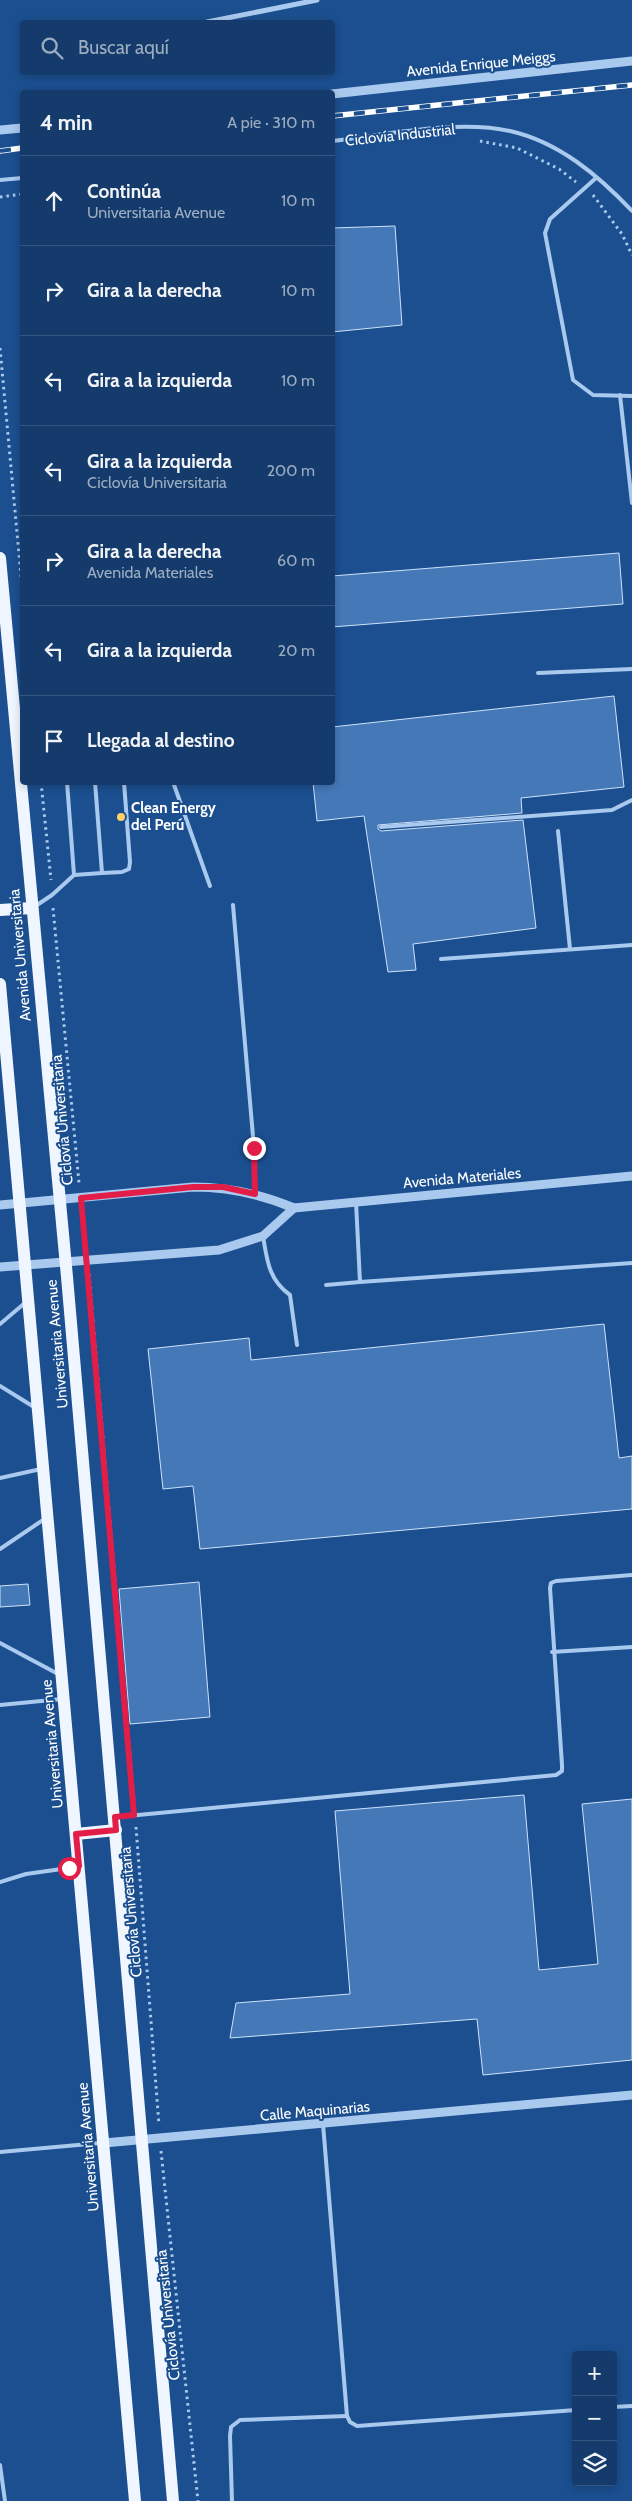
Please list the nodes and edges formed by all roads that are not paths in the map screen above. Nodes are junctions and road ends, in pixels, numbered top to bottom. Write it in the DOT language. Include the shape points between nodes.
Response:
graph roads {
  1 [pos="317,0"];
  2 [pos="217,20"];
  3 [pos="632,61"];
  4 [pos="335,94"];
  5 [pos="20,128"];
  6 [pos="0,130"];
  7 [pos="335,141"];
  8 [pos="20,178"];
  9 [pos="596,178"];
  10 [pos="0,180"];
  11 [pos="632,211"];
  12 [pos="620,395"];
  13 [pos="632,396"];
  14 [pos="632,503"];
  15 [pos="0,558"];
  16 [pos="632,669"];
  17 [pos="538,673"];
  18 [pos="20,757"];
  19 [pos="22,785"];
  20 [pos="67,785"];
  21 [pos="95,785"];
  22 [pos="124,785"];
  23 [pos="174,785"];
  24 [pos="632,800"];
  25 [pos="380,827"];
  26 [pos="558,831"];
  27 [pos="102,873"];
  28 [pos="74,875"];
  29 [pos="210,886"];
  30 [pos="233,905"];
  31 [pos="32,908"];
  32 [pos="0,910"];
  33 [pos="632,945"];
  34 [pos="570,949"];
  35 [pos="441,959"];
  36 [pos="0,984"];
  37 [pos="632,1176"];
  38 [pos="255,1194"];
  39 [pos="60,1200"];
  40 [pos="356,1202"];
  41 [pos="20,1203"];
  42 [pos="0,1205"];
  43 [pos="294,1208"];
  44 [pos="263,1236"];
  45 [pos="66,1262"];
  46 [pos="632,1263"];
  47 [pos="25,1265"];
  48 [pos="0,1267"];
  49 [pos="360,1282"];
  50 [pos="326,1285"];
  51 [pos="28,1301"];
  52 [pos="0,1324"];
  53 [pos="297,1345"];
  54 [pos="0,1386"];
  55 [pos="38,1410"];
  56 [pos="43,1469"];
  57 [pos="0,1478"];
  58 [pos="48,1517"];
  59 [pos="0,1549"];
  60 [pos="632,1576"];
  61 [pos="0,1643"];
  62 [pos="632,1648"];
  63 [pos="552,1652"];
  64 [pos="62,1676"];
  65 [pos="64,1699"];
  66 [pos="0,1705"];
  67 [pos="115,1817"];
  68 [pos="116,1830"];
  69 [pos="76,1834"];
  70 [pos="79,1866"];
  71 [pos="0,1882"];
  72 [pos="632,2095"];
  73 [pos="323,2124"];
  74 [pos="143,2139"];
  75 [pos="104,2143"];
  76 [pos="0,2152"];
  77 [pos="632,2406"];
  78 [pos="617,2407"];
  79 [pos="572,2410"];
  80 [pos="347,2416"];
  81 [pos="0,2465"];
  82 [pos="5,2501"];
  83 [pos="135,2501"];
  84 [pos="172,2501"];
  85 [pos="232,2501"];
  1 -- 2 [label="street"];
  3 -- 4 [label="street, Avenida Enrique Meiggs"];
  5 -- 6 [label="street"];
  7 -- 9 [label="lane" via="436,129 510,131 563,153"];
  8 -- 10 [label="lane"];
  9 -- 11 [label="lane"];
  9 -- 12 [label="lane" via="550,219 545,233 573,380 593,395"];
  12 -- 13 [label="lane"];
  12 -- 14 [label="lane"];
  15 -- 18 [label="main road, Avenida Universitaria"];
  16 -- 17 [label="lane"];
  19 -- 31 [label="main road, Avenida Universitaria"];
  20 -- 28 [label="lane"];
  21 -- 27 [label="lane"];
  22 -- 27 [label="lane" via="129,869"];
  23 -- 29 [label="lane"];
  24 -- 25 [label="lane" via="612,810"];
  26 -- 34 [label="lane"];
  27 -- 28 [label="lane"];
  28 -- 31 [label="lane" via="52,896"];
  30 -- 38 [label="lane"];
  31 -- 32 [label="main road"];
  31 -- 39 [label="main road, Avenida Universitaria"];
  33 -- 34 [label="lane"];
  34 -- 35 [label="lane"];
  36 -- 41 [label="main road, Universitaria Avenue"];
  37 -- 40 [label="street, Avenida Materiales"];
  38 -- 39 [label="street, Avenida Materiales" via="223,1187 193,1187"];
  38 -- 43 [label="street, Avenida Materiales"];
  39 -- 41 [label="street, Avenida Materiales"];
  39 -- 45 [label="main road, Universitaria Avenue"];
  40 -- 43 [label="street, Avenida Materiales"];
  40 -- 49 [label="lane"];
  41 -- 42 [label="street, Avenida Materiales"];
  41 -- 47 [label="main road, Universitaria Avenue"];
  43 -- 44 [label="street"];
  44 -- 45 [label="street" via="219,1250"];
  44 -- 53 [label="lane" via="270,1272 275,1282 290,1295"];
  45 -- 47 [label="street"];
  45 -- 67 [label="main road, Universitaria Avenue"];
  46 -- 49 [label="lane"];
  47 -- 48 [label="street"];
  47 -- 51 [label="main road, Universitaria Avenue"];
  49 -- 50 [label="lane"];
  51 -- 52 [label="lane"];
  51 -- 55 [label="main road, Universitaria Avenue"];
  54 -- 55 [label="lane"];
  55 -- 56 [label="main road, Universitaria Avenue"];
  56 -- 57 [label="lane"];
  56 -- 58 [label="main road, Universitaria Avenue"];
  58 -- 59 [label="lane"];
  58 -- 64 [label="main road, Universitaria Avenue"];
  60 -- 63 [label="lane" via="551,1583"];
  61 -- 64 [label="lane"];
  62 -- 63 [label="lane"];
  63 -- 67 [label="lane" via="562,1765 562,1772 556,1775"];
  64 -- 65 [label="main road, Universitaria Avenue"];
  65 -- 66 [label="lane"];
  65 -- 69 [label="main road, Universitaria Avenue"];
  67 -- 68 [label="main road, Universitaria Avenue"];
  68 -- 69 [label="main road"];
  68 -- 74 [label="main road, Universitaria Avenue"];
  69 -- 70 [label="main road, Universitaria Avenue"];
  70 -- 71 [label="lane" via="26,1874"];
  70 -- 75 [label="main road, Universitaria Avenue"];
  72 -- 73 [label="street, Calle Maquinarias"];
  73 -- 74 [label="street, Calle Maquinarias"];
  73 -- 80 [label="lane"];
  74 -- 75 [label="street, Calle Maquinarias"];
  74 -- 84 [label="main road, Universitaria Avenue"];
  75 -- 76 [label="lane, Calle Maquinarias"];
  75 -- 83 [label="main road, Universitaria Avenue"];
  77 -- 78 [label="lane"];
  79 -- 80 [label="lane" via="357,2426"];
  80 -- 85 [label="lane" via="240,2420 231,2427 230,2436"];
  81 -- 82 [label="lane"];
}
